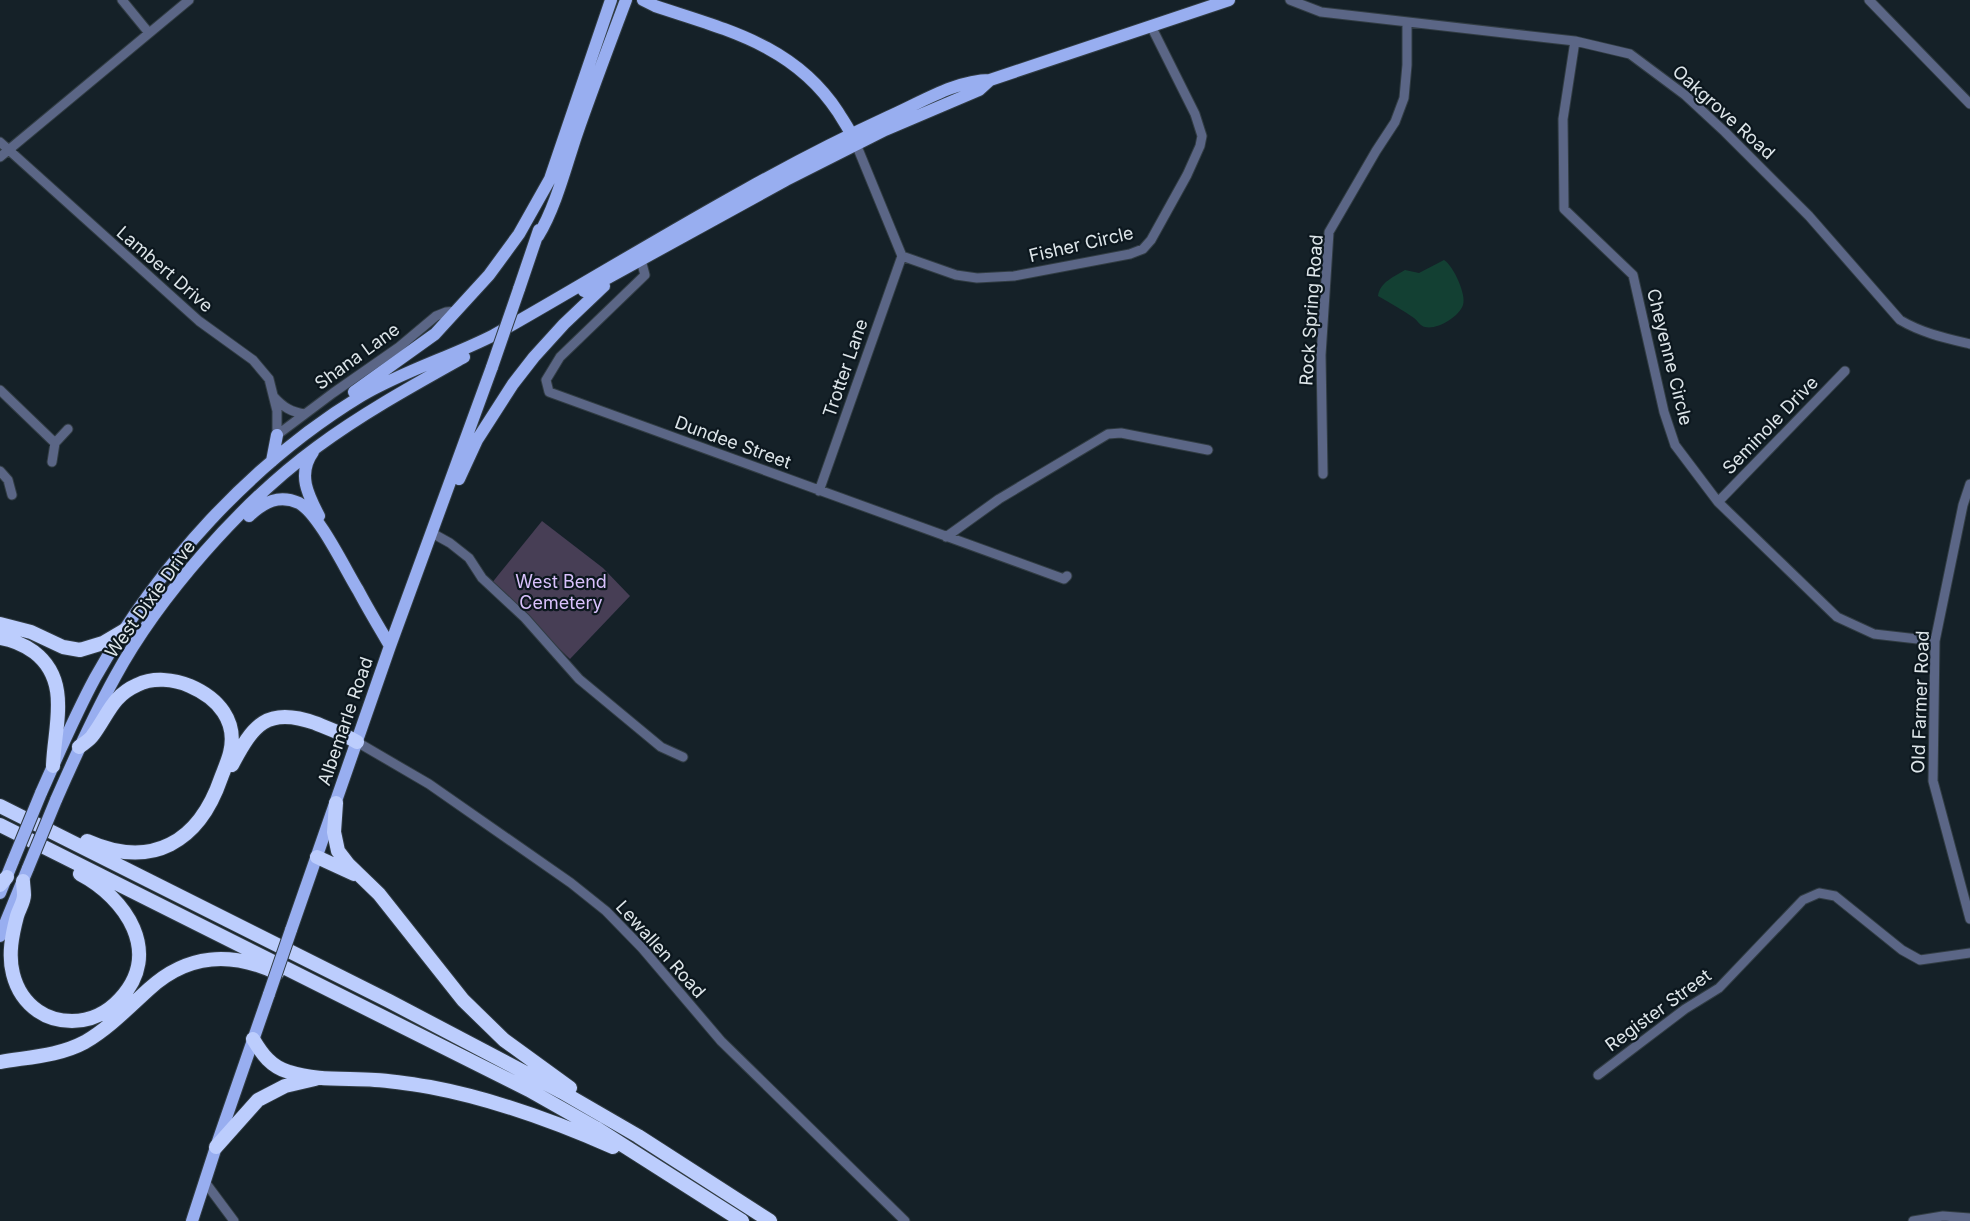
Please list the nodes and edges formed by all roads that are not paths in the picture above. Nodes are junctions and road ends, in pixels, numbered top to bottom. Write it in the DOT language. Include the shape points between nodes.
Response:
graph roads {
  1 [pos="122,0"];
  2 [pos="189,0"];
  3 [pos="611,0"];
  4 [pos="626,0"];
  5 [pos="643,0"];
  6 [pos="1229,0"];
  7 [pos="1290,0"];
  8 [pos="1869,0"];
  9 [pos="1407,22"];
  10 [pos="1152,26"];
  11 [pos="149,33"];
  12 [pos="1575,41"];
  13 [pos="1970,104"];
  14 [pos="854,139"];
  15 [pos="0,142"];
  16 [pos="8,150"];
  17 [pos="0,157"];
  18 [pos="550,179"];
  19 [pos="538,236"];
  20 [pos="902,256"];
  21 [pos="641,261"];
  22 [pos="621,272"];
  23 [pos="458,311"];
  24 [pos="1970,344"];
  25 [pos="433,368"];
  26 [pos="1845,371"];
  27 [pos="0,390"];
  28 [pos="274,397"];
  29 [pos="305,414"];
  30 [pos="68,429"];
  31 [pos="310,432"];
  32 [pos="277,435"];
  33 [pos="56,443"];
  34 [pos="317,447"];
  35 [pos="1208,450"];
  36 [pos="272,461"];
  37 [pos="52,462"];
  38 [pos="0,471"];
  39 [pos="1323,474"];
  40 [pos="1970,484"];
  41 [pos="819,491"];
  42 [pos="446,494"];
  43 [pos="12,495"];
  44 [pos="1718,501"];
  45 [pos="223,532"];
  46 [pos="432,533"];
  47 [pos="326,534"];
  48 [pos="946,537"];
  49 [pos="1067,576"];
  50 [pos="0,624"];
  51 [pos="124,630"];
  52 [pos="0,638"];
  53 [pos="1935,641"];
  54 [pos="390,646"];
  55 [pos="357,742"];
  56 [pos="79,747"];
  57 [pos="683,757"];
  58 [pos="53,766"];
  59 [pos="219,788"];
  60 [pos="336,803"];
  61 [pos="0,806"];
  62 [pos="0,825"];
  63 [pos="64,838"];
  64 [pos="51,850"];
  65 [pos="317,857"];
  66 [pos="25,874"];
  67 [pos="362,878"];
  68 [pos="3,881"];
  69 [pos="0,893"];
  70 [pos="1970,919"];
  71 [pos="0,936"];
  72 [pos="1970,953"];
  73 [pos="327,988"];
  74 [pos="253,1039"];
  75 [pos="0,1062"];
  76 [pos="1598,1074"];
  77 [pos="320,1078"];
  78 [pos="638,1136"];
  79 [pos="216,1147"];
  80 [pos="657,1166"];
  81 [pos="205,1182"];
  82 [pos="1970,1218"];
  83 [pos="192,1221"];
  84 [pos="234,1221"];
  85 [pos="742,1221"];
  86 [pos="770,1221"];
  87 [pos="905,1221"];
  88 [pos="1912,1221"];
  1 -- 11 [label="street"];
  2 -- 11 [label="street"];
  3 -- 18 [label="main road"];
  4 -- 19 [label="main road, Albemarle Road"];
  5 -- 14 [label="main road" via="744,36 788,59 827,96"];
  6 -- 10 [label="main road"];
  7 -- 9 [label="street, Oakgrove Road" via="1321,12"];
  8 -- 13 [label="street"];
  9 -- 12 [label="street, Oakgrove Road"];
  9 -- 39 [label="street, Rock Spring Road" via="1404,98 1395,122 1329,232 1321,355"];
  10 -- 14 [label="main road" via="990,80 979,90"];
  10 -- 20 [label="street, Fisher Circle" via="1202,136 1187,176 1143,249 1034,272 976,278"];
  11 -- 16 [label="street"];
  12 -- 24 [label="street, Oakgrove Road" via="1630,54 1685,95 1809,216 1900,320 1916,330"];
  12 -- 44 [label="street, Cheyenne Circle" via="1563,119 1564,209 1633,275 1675,445"];
  14 -- 20 [label="street"];
  14 -- 21 [label="main road"];
  14 -- 25 [label="main road" via="733,196"];
  15 -- 16 [label="street, Lambert Drive"];
  16 -- 17 [label="street"];
  16 -- 28 [label="street, Lambert Drive" via="199,321 253,360 269,379"];
  18 -- 19 [label="main road, Albemarle Road"];
  18 -- 23 [label="main road" via="519,234"];
  19 -- 42 [label="main road, Albemarle Road, bridge"];
  20 -- 41 [label="street, Trotter Lane"];
  21 -- 22 [label="main road"];
  21 -- 41 [label="street, Dundee Street" via="645,275 560,357 546,380 549,392"];
  22 -- 25 [label="main road"];
  22 -- 42 [label="main road" via="534,357 477,440 461,476"];
  23 -- 29 [label="street, Shana Lane" via="436,316"];
  23 -- 31 [label="main road" via="422,345 316,418"];
  25 -- 31 [label="main road, West Dixie Drive" via="365,394"];
  25 -- 34 [label="main road, West Dixie Drive"];
  26 -- 44 [label="street, Seminole Drive"];
  27 -- 33 [label="street"];
  28 -- 29 [label="street" via="293,412"];
  28 -- 32 [label="street, Lambert Drive"];
  29 -- 32 [label="street, Shana Lane"];
  30 -- 33 [label="street"];
  31 -- 36 [label="main road, West Dixie Drive"];
  32 -- 36 [label="main road"];
  33 -- 37 [label="street"];
  34 -- 45 [label="main road, West Dixie Drive"];
  34 -- 47 [label="main road" via="306,465 304,480"];
  35 -- 48 [label="street" via="1108,434 999,499"];
  36 -- 51 [label="main road, West Dixie Drive" via="199,533"];
  38 -- 43 [label="street" via="8,480"];
  40 -- 53 [label="street, Old Farmer Road"];
  41 -- 48 [label="street, Dundee Street"];
  42 -- 46 [label="main road, Albemarle Road"];
  44 -- 53 [label="street, Cheyenne Circle" via="1837,617 1874,634"];
  45 -- 47 [label="main road" via="240,524 264,503 278,499 305,508"];
  45 -- 56 [label="main road, West Dixie Drive" via="133,647"];
  46 -- 54 [label="main road, Albemarle Road"];
  46 -- 57 [label="street" via="470,558 482,578 525,618 579,679 661,747"];
  47 -- 54 [label="main road"];
  48 -- 49 [label="street, Dundee Street" via="1064,579"];
  50 -- 51 [label="highway" via="80,650 103,643"];
  51 -- 58 [label="main road, West Dixie Drive" via="95,678"];
  52 -- 58 [label="highway" via="25,645 52,672 58,688 59,711"];
  53 -- 70 [label="street, Old Farmer Road" via="1933,780"];
  54 -- 55 [label="main road, Albemarle Road"];
  55 -- 59 [label="highway" via="298,718 271,719 250,734"];
  55 -- 60 [label="main road, Albemarle Road"];
  55 -- 87 [label="street, Lewallen Road" via="429,784 606,911 721,1041"];
  56 -- 59 [label="highway" via="92,737 110,706 132,687 157,680 186,684 215,702 231,724 231,748"];
  56 -- 66 [label="main road, West Dixie Drive, bridge"];
  58 -- 68 [label="main road, West Dixie Drive, bridge"];
  59 -- 63 [label="highway" via="190,832 162,849 128,853"];
  60 -- 65 [label="main road, Albemarle Road"];
  60 -- 67 [label="highway" via="334,832 338,851"];
  61 -- 63 [label="highway"];
  62 -- 64 [label="highway"];
  63 -- 78 [label="highway" via="389,1001"];
  64 -- 66 [label="highway" via="60,864 111,896 126,913 136,935 139,957 133,980 124,996 105,1012 84,1021 56,1020 32,1006 20,992 13,974 11,948 24,896"];
  64 -- 73 [label="highway"];
  65 -- 67 [label="highway"];
  65 -- 74 [label="main road, Albemarle Road, bridge"];
  66 -- 71 [label="main road, West Dixie Drive"];
  67 -- 78 [label="highway" via="404,923 463,1000 504,1040"];
  68 -- 69 [label="main road, West Dixie Drive"];
  72 -- 76 [label="street, Register Street" via="1920,960 1835,896 1819,893 1803,900 1719,988"];
  73 -- 75 [label="highway" via="310,988 246,962 198,961 163,978 83,1043 59,1052"];
  73 -- 80 [label="highway" via="529,1090"];
  74 -- 77 [label="highway" via="274,1065"];
  74 -- 79 [label="main road, Albemarle Road"];
  77 -- 79 [label="highway" via="285,1086 258,1100"];
  77 -- 80 [label="highway" via="378,1080 475,1097 569,1128"];
  78 -- 86 [label="highway"];
  79 -- 81 [label="main road, Albemarle Road"];
  80 -- 85 [label="highway"];
  81 -- 83 [label="main road, Albemarle Road"];
  81 -- 84 [label="street"];
  82 -- 88 [label="street" via="1943,1216"];
}
